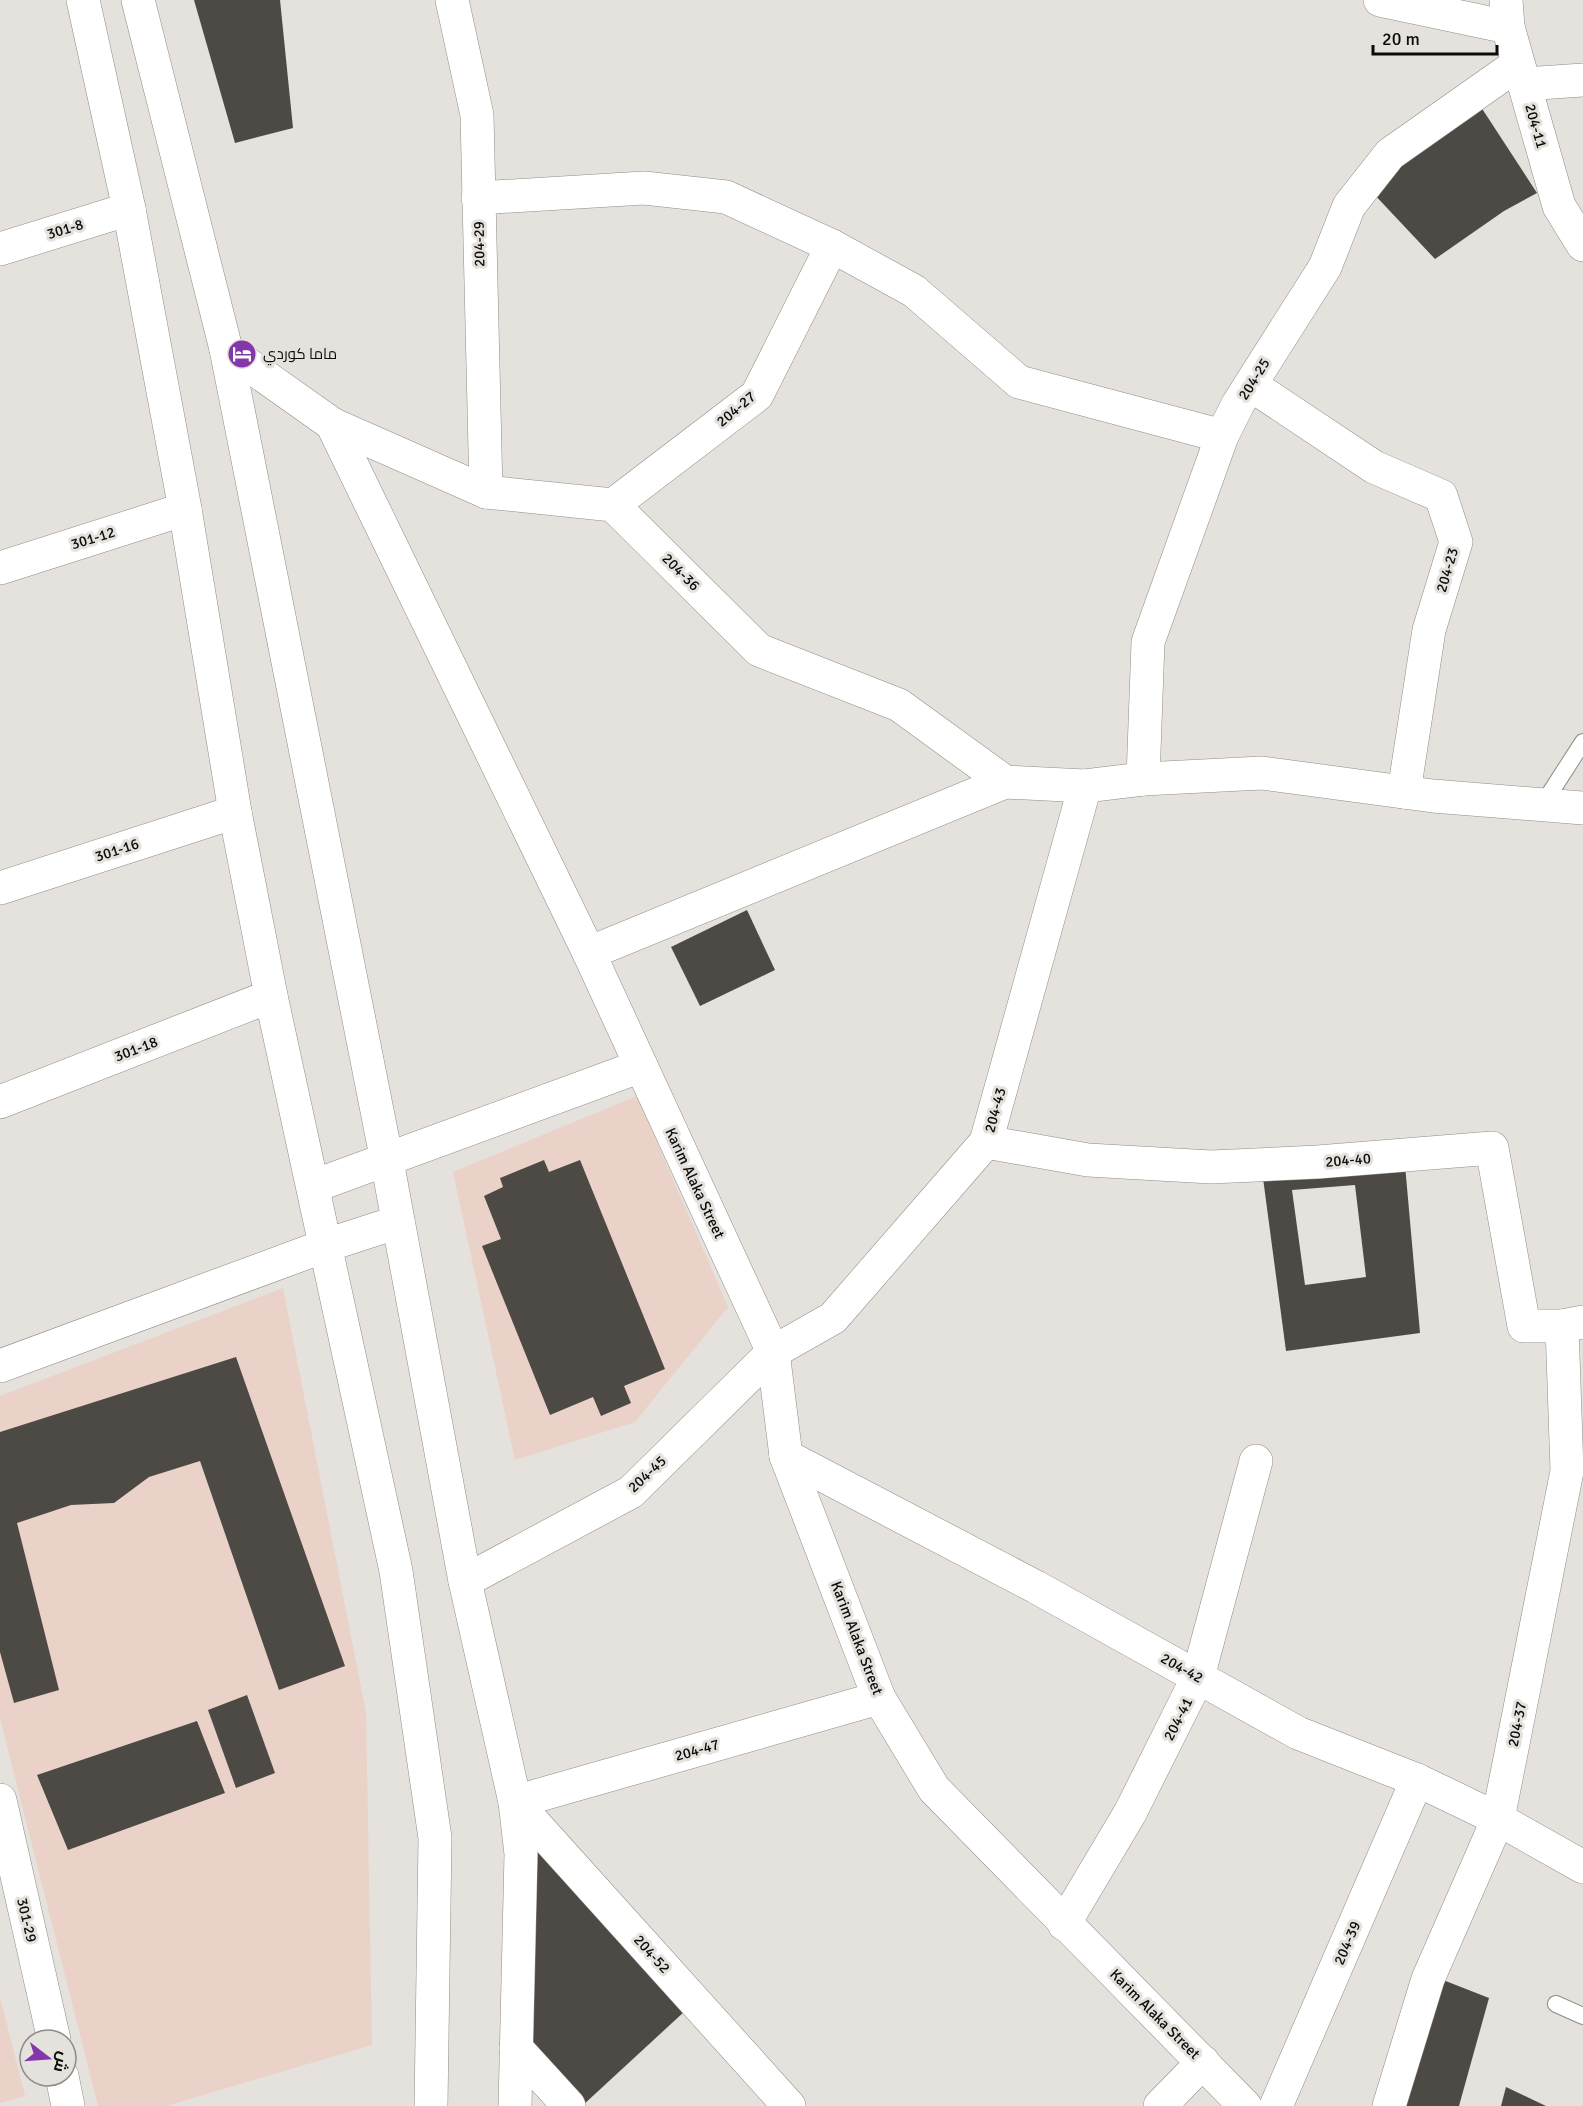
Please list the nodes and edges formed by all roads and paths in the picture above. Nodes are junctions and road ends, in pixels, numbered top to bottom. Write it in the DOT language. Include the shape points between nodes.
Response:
graph roads {
  1 [pos="83,0"];
  2 [pos="138,0"];
  3 [pos="452,0"];
  4 [pos="1380,0"];
  5 [pos="1507,14"];
  6 [pos="1521,74"];
  7 [pos="1583,80"];
  8 [pos="478,198"];
  9 [pos="129,209"];
  10 [pos="1583,245"];
  11 [pos="832,246"];
  12 [pos="0,249"];
  13 [pos="226,349"];
  14 [pos="1251,385"];
  15 [pos="332,424"];
  16 [pos="1222,436"];
  17 [pos="486,492"];
  18 [pos="613,505"];
  19 [pos="185,509"];
  20 [pos="0,568"];
  21 [pos="1583,742"];
  22 [pos="1143,779"];
  23 [pos="1005,782"];
  24 [pos="1085,786"];
  25 [pos="1404,792"];
  26 [pos="1543,804"];
  27 [pos="1583,808"];
  28 [pos="235,812"];
  29 [pos="0,888"];
  30 [pos="589,953"];
  31 [pos="271,996"];
  32 [pos="641,1066"];
  33 [pos="0,1102"];
  34 [pos="986,1142"];
  35 [pos="387,1161"];
  36 [pos="314,1186"];
  37 [pos="398,1222"];
  38 [pos="327,1245"];
  39 [pos="1572,1324"];
  40 [pos="773,1352"];
  41 [pos="0,1366"];
  42 [pos="786,1456"];
  43 [pos="1256,1461"];
  44 [pos="465,1581"];
  45 [pos="1198,1677"];
  46 [pos="879,1698"];
  47 [pos="1417,1780"];
  48 [pos="0,1802"];
  49 [pos="515,1802"];
  50 [pos="1498,1819"];
  51 [pos="1583,1867"];
  52 [pos="1064,1924"];
  53 [pos="1556,2004"];
  54 [pos="1583,2016"];
  55 [pos="51,2028"];
  56 [pos="516,2049"];
  57 [pos="1203,2062"];
  58 [pos="64,2088"];
  59 [pos="68,2106"];
  60 [pos="431,2106"];
  61 [pos="514,2106"];
  62 [pos="569,2106"];
  63 [pos="789,2106"];
  64 [pos="1160,2106"];
  65 [pos="1245,2106"];
  66 [pos="1276,2106"];
  67 [pos="1389,2106"];
  1 -- 9 [label="street"];
  2 -- 13 [label="street"];
  3 -- 8 [label="street, 204-29" via="477,116"];
  4 -- 5 [label="street"];
  5 -- 6 [label="street, 204-11"];
  6 -- 7 [label="street"];
  6 -- 10 [label="street, 204-11" via="1559,206"];
  6 -- 14 [label="street, 204-25" via="1390,154 1348,206 1325,267"];
  8 -- 11 [label="street" via="644,188 726,197"];
  8 -- 17 [label="street, 204-29"];
  9 -- 12 [label="street, 301-8"];
  9 -- 19 [label="street"];
  11 -- 16 [label="street" via="914,291 1019,382"];
  11 -- 18 [label="street, 204-27" via="757,395"];
  13 -- 15 [label="street"];
  13 -- 35 [label="street"];
  14 -- 16 [label="street, 204-25"];
  14 -- 25 [label="street, 204-23" via="1374,467 1441,496 1456,542 1429,630"];
  15 -- 17 [label="street"];
  15 -- 30 [label="street, Karim Alaka Street"];
  16 -- 22 [label="street, 204-25" via="1148,642"];
  17 -- 18 [label="street"];
  18 -- 23 [label="street, 204-36" via="759,650 899,705"];
  19 -- 20 [label="street, 301-12"];
  19 -- 28 [label="street"];
  21 -- 26 [label="lane"];
  22 -- 24 [label="street"];
  22 -- 25 [label="street" via="1262,773"];
  23 -- 24 [label="street"];
  23 -- 30 [label="street"];
  24 -- 34 [label="street, 204-43"];
  25 -- 26 [label="street"];
  26 -- 27 [label="street"];
  28 -- 29 [label="street, 301-16"];
  28 -- 31 [label="street"];
  30 -- 32 [label="street, Karim Alaka Street"];
  31 -- 33 [label="street, 301-18"];
  31 -- 36 [label="street"];
  32 -- 35 [label="street"];
  32 -- 40 [label="street, Karim Alaka Street"];
  34 -- 39 [label="street, 204-40" via="1089,1160 1211,1167 1492,1148 1524,1326"];
  34 -- 40 [label="street, 204-43" via="833,1318"];
  35 -- 36 [label="street"];
  35 -- 37 [label="street"];
  36 -- 38 [label="street"];
  37 -- 38 [label="street"];
  37 -- 44 [label="street"];
  38 -- 41 [label="street"];
  38 -- 60 [label="street" via="396,1571 435,1838"];
  39 -- 50 [label="street, 204-37" via="1567,1471"];
  40 -- 42 [label="street, Karim Alaka Street"];
  40 -- 44 [label="street, 204-45" via="631,1491"];
  42 -- 45 [label="street, 204-42"];
  42 -- 46 [label="street, Karim Alaka Street"];
  43 -- 45 [label="street, 204-41"];
  44 -- 49 [label="street"];
  45 -- 47 [label="street, 204-42" via="1298,1733"];
  45 -- 52 [label="street, 204-41" via="1130,1813"];
  46 -- 49 [label="street, 204-47"];
  46 -- 52 [label="street, Karim Alaka Street" via="934,1789"];
  47 -- 50 [label="street, 204-42"];
  47 -- 66 [label="street, 204-39"];
  48 -- 55 [label="street, 301-29"];
  49 -- 56 [label="street" via="521,1854"];
  49 -- 63 [label="street, 204-52"];
  50 -- 51 [label="street, 204-42"];
  50 -- 67 [label="street, 204-37" via="1428,1979"];
  52 -- 57 [label="street, Karim Alaka Street"];
  53 -- 54 [label="lane"];
  56 -- 61 [label="street"];
  56 -- 62 [label="street"];
  57 -- 64 [label="street"];
  57 -- 65 [label="street, Karim Alaka Street"];
  58 -- 59 [label="street"];
}
